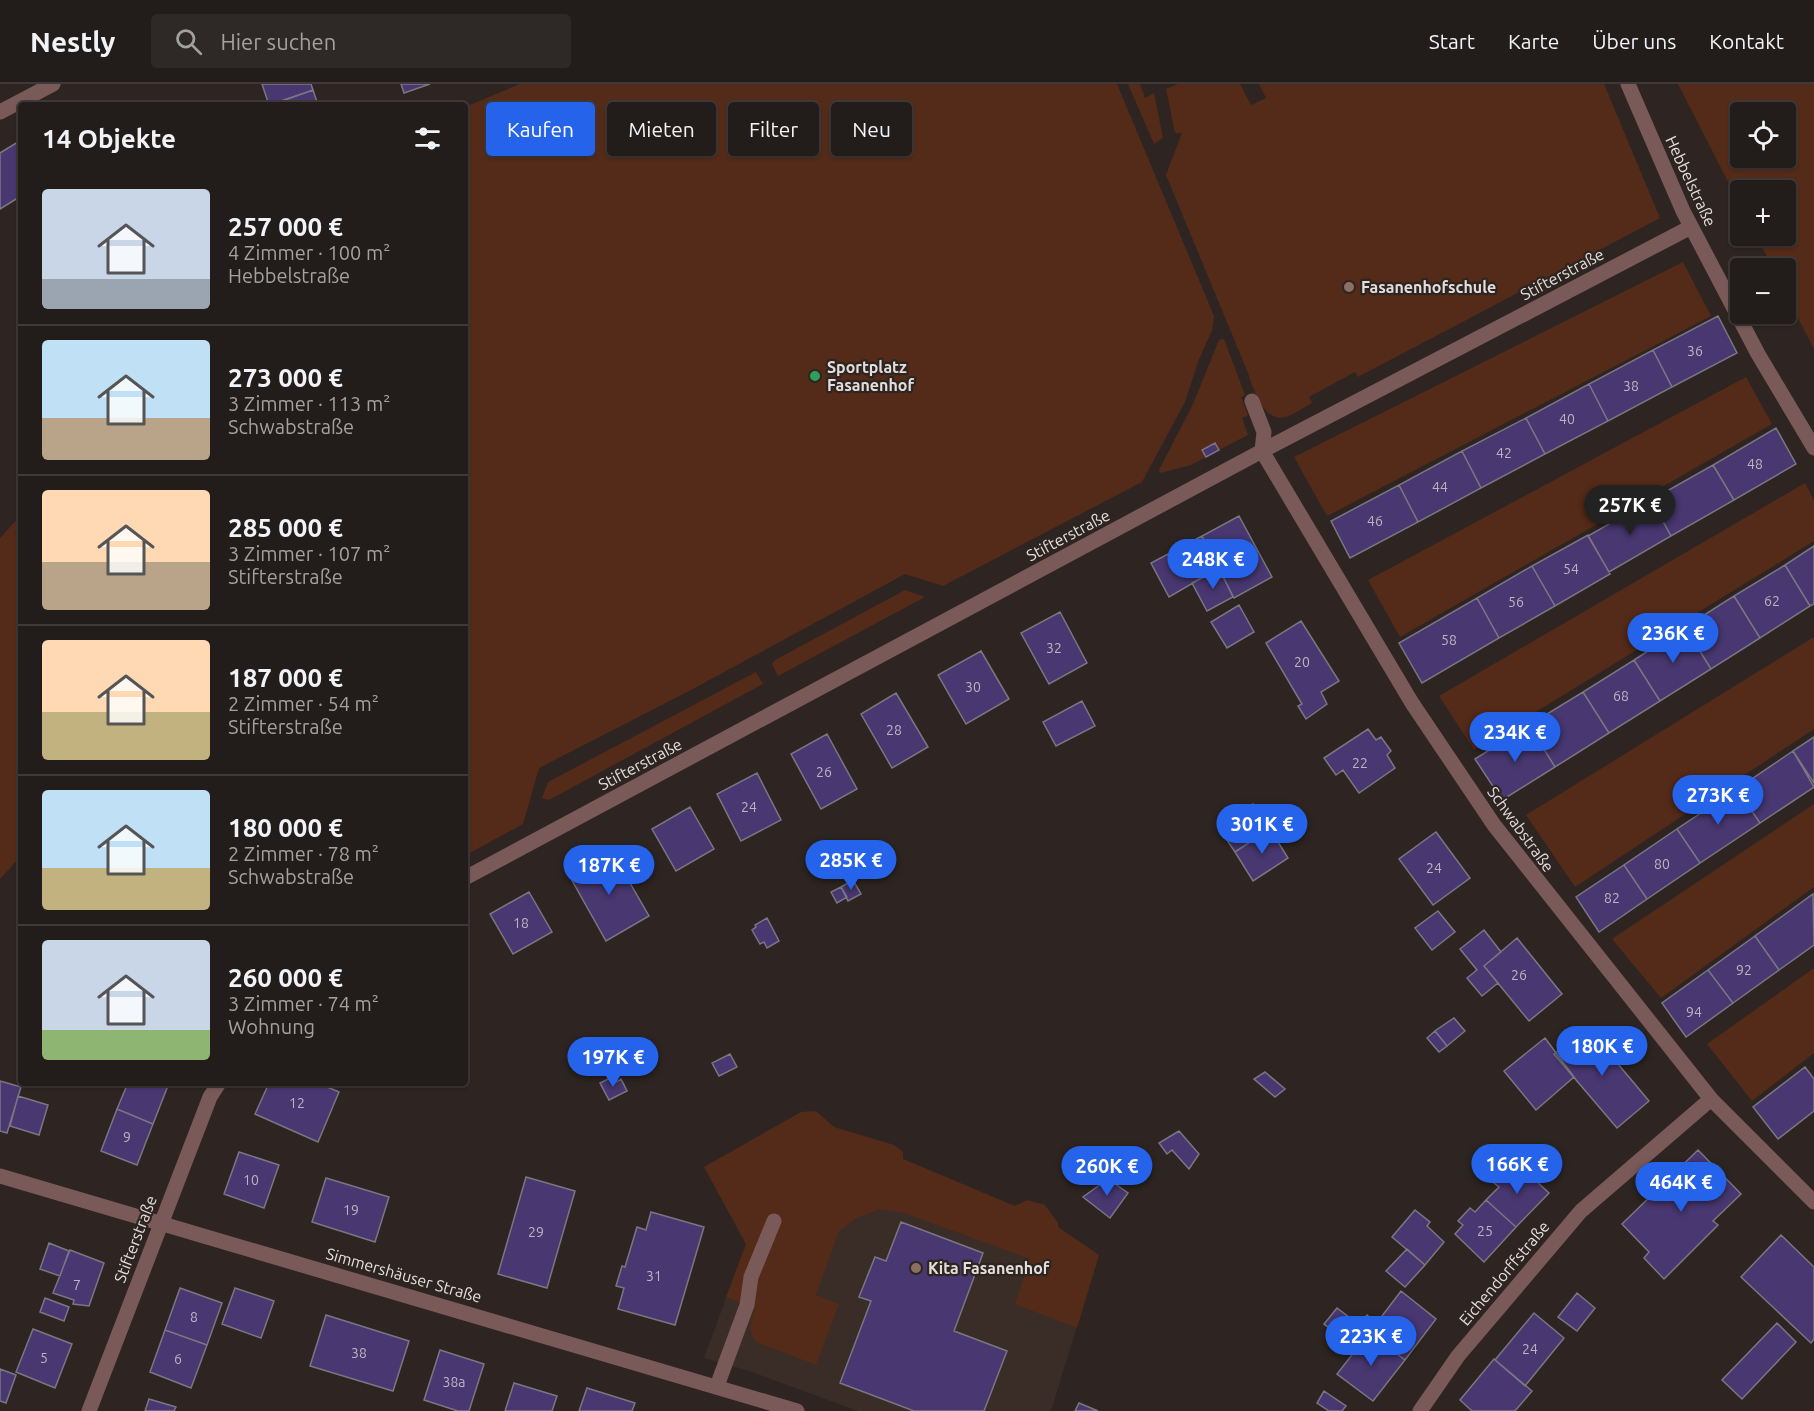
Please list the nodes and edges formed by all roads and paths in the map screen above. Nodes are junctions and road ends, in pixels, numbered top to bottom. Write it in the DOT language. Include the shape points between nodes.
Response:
graph roads {
  1 [pos="53,84"];
  2 [pos="1628,84"];
  3 [pos="18,102"];
  4 [pos="19,102"];
  5 [pos="0,112"];
  6 [pos="1691,227"];
  7 [pos="1252,401"];
  8 [pos="1814,448"];
  9 [pos="1262,451"];
  10 [pos="468,876"];
  11 [pos="217,1086"];
  12 [pos="1711,1099"];
  13 [pos="0,1176"];
  14 [pos="1814,1202"];
  15 [pos="774,1221"];
  16 [pos="160,1222"];
  17 [pos="717,1386"];
  18 [pos="89,1411"];
  19 [pos="797,1411"];
  20 [pos="1420,1411"];
  1 -- 4 [label="street"];
  2 -- 6 [label="street, Hebbelstraße"];
  3 -- 5 [label="street"];
  6 -- 8 [label="street, Hebbelstraße" via="1758,354"];
  6 -- 9 [label="street, Stifterstraße"];
  7 -- 9 [label="street, Schwabstraße" via="1264,432"];
  9 -- 10 [label="street, Stifterstraße"];
  9 -- 12 [label="street, Schwabstraße" via="1412,703 1494,825"];
  11 -- 16 [label="street, Stifterstraße"];
  12 -- 14 [label="street, Schwabstraße"];
  12 -- 20 [label="street, Eichendorffstraße" via="1581,1211 1458,1356"];
  13 -- 16 [label="street, Simmershäuser Straße"];
  15 -- 17 [label="street" via="751,1277 747,1305"];
  16 -- 17 [label="street, Simmershäuser Straße"];
  16 -- 18 [label="street, Stifterstraße"];
  17 -- 19 [label="street, Simmershäuser Straße"];
}
